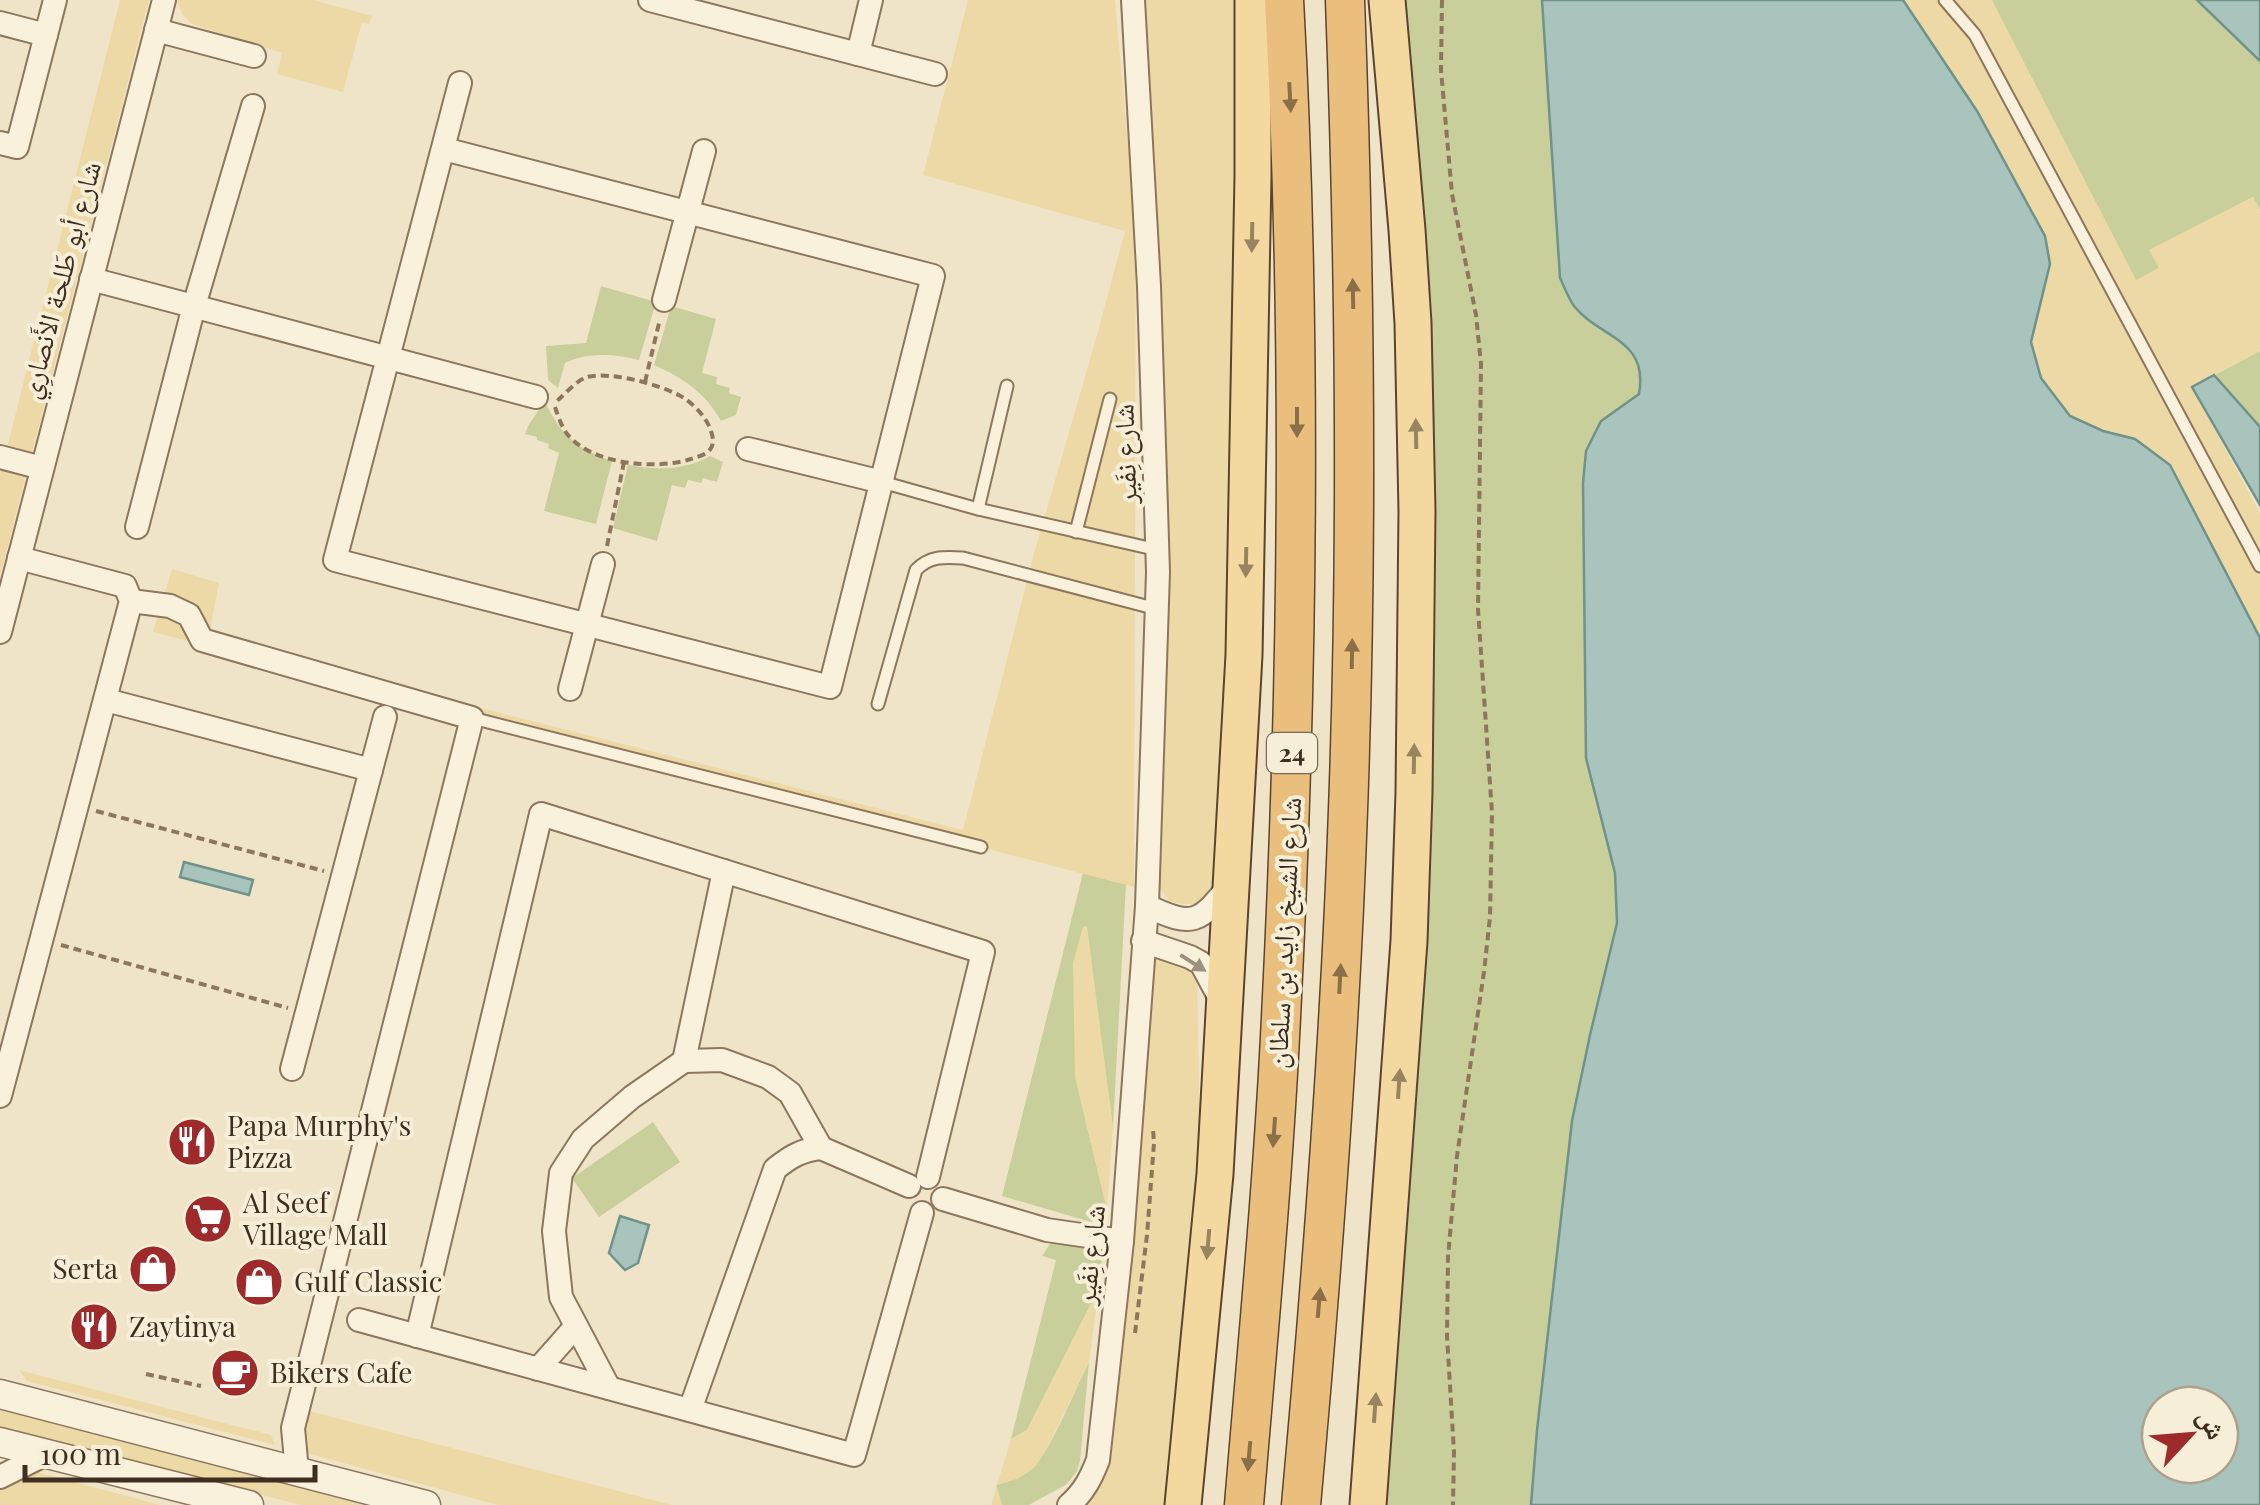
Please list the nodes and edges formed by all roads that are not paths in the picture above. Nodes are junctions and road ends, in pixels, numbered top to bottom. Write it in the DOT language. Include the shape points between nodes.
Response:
graph roads {
  1 [pos="55,0"];
  2 [pos="164,0"];
  3 [pos="650,0"];
  4 [pos="871,0"];
  5 [pos="1133,0"];
  6 [pos="1253,0"];
  7 [pos="1284,0"];
  8 [pos="1345,0"];
  9 [pos="1386,0"];
  10 [pos="1945,0"];
  11 [pos="677,3"];
  12 [pos="0,23"];
  13 [pos="156,30"];
  14 [pos="46,35"];
  15 [pos="858,54"];
  16 [pos="254,56"];
  17 [pos="934,74"];
  18 [pos="460,83"];
  19 [pos="252,106"];
  20 [pos="0,143"];
  21 [pos="444,148"];
  22 [pos="704,150"];
  23 [pos="688,213"];
  24 [pos="92,279"];
  25 [pos="664,300"];
  26 [pos="194,306"];
  27 [pos="388,358"];
  28 [pos="1007,386"];
  29 [pos="536,397"];
  30 [pos="1110,399"];
  31 [pos="748,449"];
  32 [pos="0,457"];
  33 [pos="42,468"];
  34 [pos="882,482"];
  35 [pos="978,509"];
  36 [pos="136,527"];
  37 [pos="1076,532"];
  38 [pos="1158,550"];
  39 [pos="19,558"];
  40 [pos="603,564"];
  41 [pos="2260,566"];
  42 [pos="131,601"];
  43 [pos="1157,608"];
  44 [pos="587,624"];
  45 [pos="0,632"];
  46 [pos="570,689"];
  47 [pos="106,700"];
  48 [pos="878,704"];
  49 [pos="385,717"];
  50 [pos="472,718"];
  51 [pos="371,770"];
  52 [pos="981,847"];
  53 [pos="724,871"];
  54 [pos="1231,884"];
  55 [pos="1146,906"];
  56 [pos="1143,941"];
  57 [pos="1224,1007"];
  58 [pos="684,1061"];
  59 [pos="292,1069"];
  60 [pos="0,1096"];
  61 [pos="821,1148"];
  62 [pos="918,1182"];
  63 [pos="943,1200"];
  64 [pos="922,1213"];
  65 [pos="1122,1241"];
  66 [pos="359,1320"];
  67 [pos="576,1326"];
  68 [pos="416,1336"];
  69 [pos="538,1369"];
  70 [pos="609,1388"];
  71 [pos="0,1394"];
  72 [pos="690,1410"];
  73 [pos="0,1442"];
  74 [pos="46,1454"];
  75 [pos="1188,1469"];
  76 [pos="297,1471"];
  77 [pos="0,1477"];
  78 [pos="248,1505"];
  79 [pos="426,1505"];
  80 [pos="1069,1505"];
  81 [pos="1183,1505"];
  82 [pos="1192,1505"];
  83 [pos="1244,1505"];
  84 [pos="1301,1505"];
  85 [pos="1368,1505"];
  1 -- 14 [label="street"];
  2 -- 13 [label="street, شارع أبو طَلحة الأَنصارِي"];
  3 -- 11 [label="street"];
  4 -- 15 [label="street"];
  5 -- 38 [label="street, شارع نِفَير"];
  6 -- 54 [label="main road, one-way" via="1245,636"];
  7 -- 83 [label="highway, شارع الشيخ زايد بن سلطان / 24, one-way" via="1297,360 1291,795 1280,1040"];
  84 -- 8 [label="highway, شارع الشيخ زايد بن سلطان / 24, one-way" via="1348,810 1354,352"];
  85 -- 9 [label="main road, one-way" via="1409,941 1418,511 1408,230"];
  10 -- 41 [label="lane" via="1975,35"];
  11 -- 15 [label="street"];
  12 -- 14 [label="street"];
  13 -- 16 [label="street"];
  13 -- 24 [label="street, شارع أبو طَلحة الأَنصارِي"];
  14 -- 20 [label="street" via="17,147"];
  15 -- 17 [label="street"];
  18 -- 21 [label="street"];
  19 -- 26 [label="street"];
  21 -- 23 [label="street"];
  21 -- 27 [label="street"];
  22 -- 23 [label="street"];
  23 -- 25 [label="street"];
  23 -- 34 [label="street" via="933,276"];
  24 -- 26 [label="street"];
  24 -- 33 [label="street, شارع أبو طَلحة الأَنصارِي"];
  26 -- 27 [label="street"];
  26 -- 36 [label="street"];
  27 -- 29 [label="street"];
  27 -- 44 [label="street" via="335,560"];
  28 -- 35 [label="lane"];
  30 -- 37 [label="lane"];
  31 -- 34 [label="street"];
  32 -- 33 [label="street"];
  33 -- 39 [label="street, شارع أبو طَلحة الأَنصارِي"];
  34 -- 35 [label="lane"];
  34 -- 44 [label="street" via="830,686"];
  35 -- 37 [label="lane"];
  37 -- 38 [label="lane"];
  38 -- 43 [label="street, شارع نِفَير"];
  39 -- 42 [label="street" via="125,586"];
  39 -- 45 [label="street, شارع أبو طَلحة الأَنصارِي"];
  40 -- 44 [label="street"];
  42 -- 47 [label="street"];
  42 -- 50 [label="street" via="188,614 202,640"];
  43 -- 48 [label="lane" via="962,558 926,560 916,570"];
  43 -- 55 [label="street, شارع نِفَير"];
  44 -- 46 [label="street"];
  47 -- 51 [label="street"];
  47 -- 60 [label="street"];
  49 -- 51 [label="street"];
  50 -- 52 [label="lane"];
  50 -- 76 [label="street" via="294,1428"];
  51 -- 59 [label="street"];
  53 -- 58 [label="street"];
  53 -- 62 [label="street" via="983,952"];
  53 -- 68 [label="street" via="541,814"];
  54 -- 55 [label="street" via="1201,916 1187,920"];
  54 -- 57 [label="main road"];
  55 -- 56 [label="street, شارع نِفَير"];
  56 -- 57 [label="street, one-way" via="1201,964"];
  56 -- 65 [label="street, شارع نِفَير"];
  57 -- 75 [label="main road, one-way"];
  58 -- 61 [label="street" via="722,1060 768,1077 790,1092"];
  58 -- 67 [label="street" via="583,1139 561,1173 554,1231 561,1297"];
  61 -- 62 [label="street"];
  61 -- 72 [label="street" via="792,1155 775,1169"];
  62 -- 63 [label="street" via="940,1185"];
  62 -- 64 [label="street" via="907,1192 912,1208"];
  63 -- 64 [label="street"];
  63 -- 65 [label="street" via="1047,1230"];
  64 -- 72 [label="street" via="854,1455"];
  65 -- 80 [label="street, شارع نِفَير" via="1098,1460"];
  66 -- 68 [label="street"];
  67 -- 69 [label="street"];
  67 -- 70 [label="street"];
  68 -- 69 [label="street"];
  69 -- 70 [label="street"];
  70 -- 72 [label="street"];
  71 -- 76 [label="street"];
  73 -- 74 [label="street"];
  74 -- 77 [label="street"];
  74 -- 78 [label="street"];
  75 -- 81 [label="main road"];
  75 -- 82 [label="main road"];
  76 -- 79 [label="street"];
}
